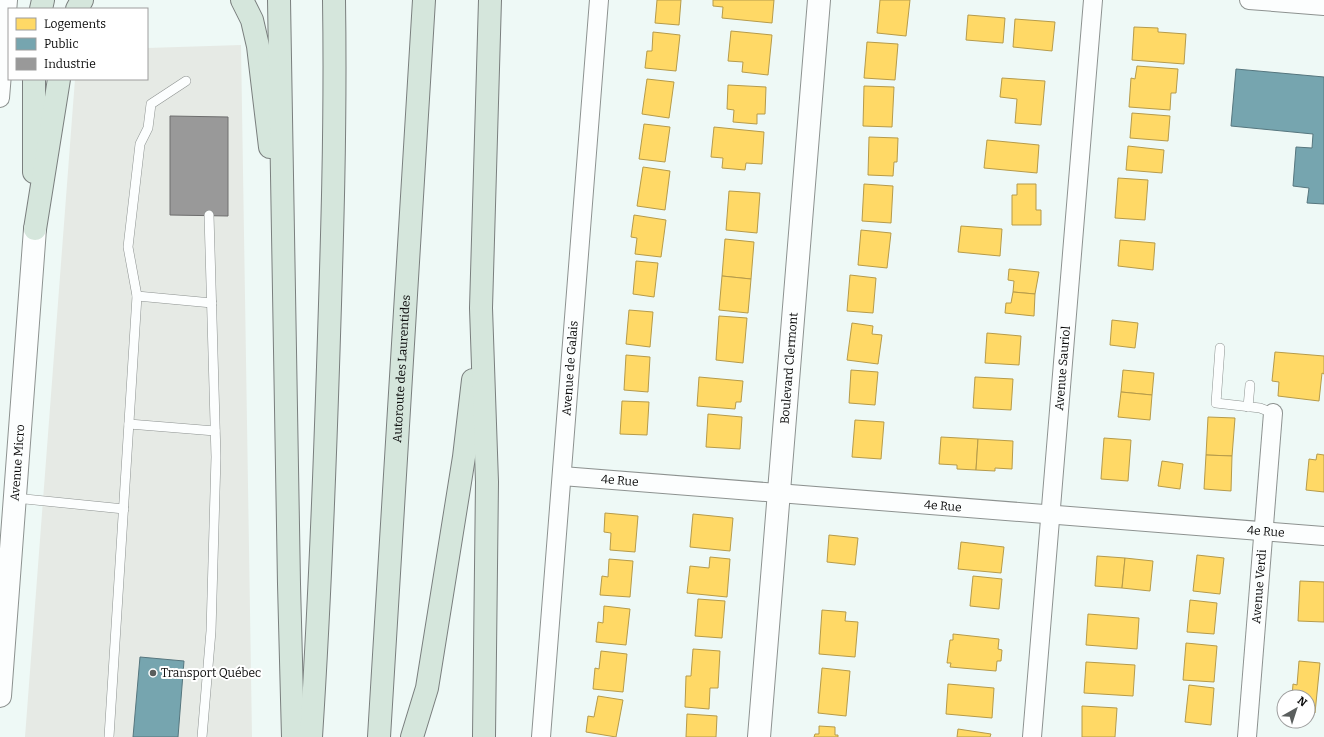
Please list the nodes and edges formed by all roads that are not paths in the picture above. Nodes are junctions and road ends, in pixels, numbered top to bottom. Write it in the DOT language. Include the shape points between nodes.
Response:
graph roads {
  1 [pos="8,0"];
  2 [pos="242,0"];
  3 [pos="279,0"];
  4 [pos="334,0"];
  5 [pos="424,0"];
  6 [pos="490,0"];
  7 [pos="599,0"];
  8 [pos="819,0"];
  9 [pos="1093,0"];
  10 [pos="1249,0"];
  11 [pos="1305,2"];
  12 [pos="1324,6"];
  13 [pos="34,80"];
  14 [pos="58,80"];
  15 [pos="186,81"];
  16 [pos="0,98"];
  17 [pos="209,216"];
  18 [pos="35,229"];
  19 [pos="284,258"];
  20 [pos="137,296"];
  21 [pos="212,303"];
  22 [pos="481,308"];
  23 [pos="1220,348"];
  24 [pos="1250,385"];
  25 [pos="1248,407"];
  26 [pos="1273,412"];
  27 [pos="129,424"];
  28 [pos="215,432"];
  29 [pos="562,476"];
  30 [pos="778,492"];
  31 [pos="15,498"];
  32 [pos="124,509"];
  33 [pos="1049,514"];
  34 [pos="1263,532"];
  35 [pos="1324,536"];
  36 [pos="0,696"];
  37 [pos="109,737"];
  38 [pos="202,737"];
  39 [pos="293,737"];
  40 [pos="311,737"];
  41 [pos="378,737"];
  42 [pos="412,737"];
  43 [pos="484,737"];
  44 [pos="541,737"];
  45 [pos="759,737"];
  46 [pos="1032,737"];
  47 [pos="1247,737"];
  1 -- 16 [label="street"];
  2 -- 19 [label="highway" via="252,20 258,46"];
  3 -- 19 [label="highway"];
  4 -- 40 [label="highway" via="335,132 332,251 320,588"];
  5 -- 41 [label="highway, Autoroute des Laurentides"];
  6 -- 22 [label="highway"];
  7 -- 29 [label="street, Avenue de Galais"];
  8 -- 30 [label="street, Boulevard Clermont"];
  9 -- 33 [label="street, Avenue Sauriol"];
  10 -- 11 [label="street"];
  11 -- 12 [label="street"];
  13 -- 18 [label="highway"];
  14 -- 18 [label="highway"];
  15 -- 20 [label="lane" via="151,104 148,128 140,144 128,247"];
  17 -- 21 [label="lane"];
  18 -- 31 [label="street, Avenue Micro"];
  19 -- 39 [label="highway"];
  20 -- 21 [label="lane"];
  20 -- 27 [label="lane"];
  21 -- 28 [label="lane"];
  22 -- 42 [label="highway" via="459,491 426,688"];
  22 -- 43 [label="highway" via="487,482"];
  23 -- 25 [label="lane" via="1216,403"];
  24 -- 25 [label="lane"];
  25 -- 26 [label="lane"];
  26 -- 34 [label="street, Avenue Verdi"];
  27 -- 28 [label="lane"];
  27 -- 32 [label="lane"];
  28 -- 38 [label="lane" via="211,631"];
  29 -- 30 [label="street, 4e Rue"];
  29 -- 44 [label="street, Avenue de Galais"];
  30 -- 33 [label="street, 4e Rue"];
  30 -- 45 [label="street, Boulevard Clermont"];
  31 -- 32 [label="lane"];
  31 -- 36 [label="street, Avenue Micro"];
  32 -- 37 [label="lane"];
  33 -- 34 [label="street, 4e Rue"];
  33 -- 46 [label="street, Avenue Sauriol"];
  34 -- 35 [label="street, 4e Rue"];
  34 -- 47 [label="street, Avenue Verdi"];
}
